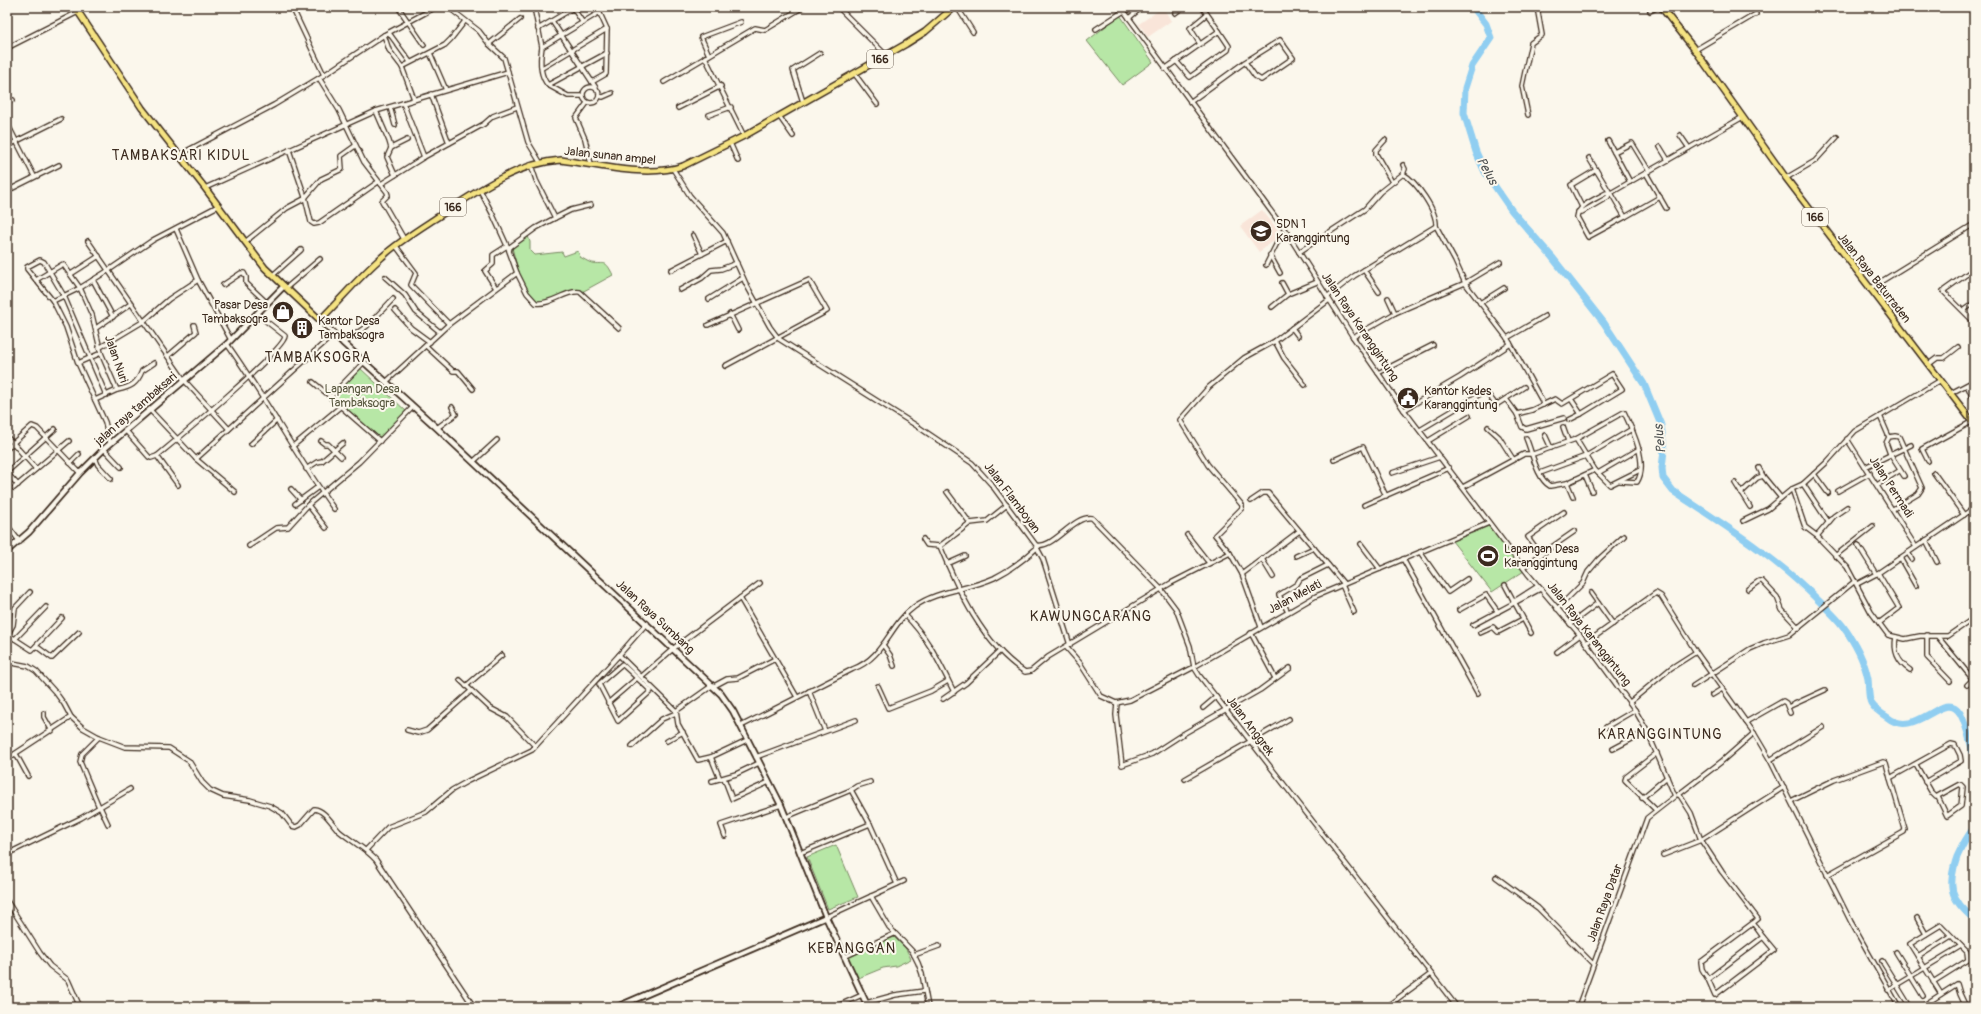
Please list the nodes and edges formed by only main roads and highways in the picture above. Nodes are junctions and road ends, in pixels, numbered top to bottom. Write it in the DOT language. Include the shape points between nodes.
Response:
graph roads {
  1 [pos="75,7"];
  2 [pos="956,7"];
  3 [pos="1661,7"];
  4 [pos="1973,422"];
  1 -- 2 [label="main road, Jalan sunan ampel / 166" via="121,80 265,268 320,320 360,277 404,239 480,190 540,162 560,160 647,172 673,169 695,161 854,74 925,32"];
  3 -- 4 [label="main road, Jalan Raya Baturraden / 166" via="1869,289"];
}
